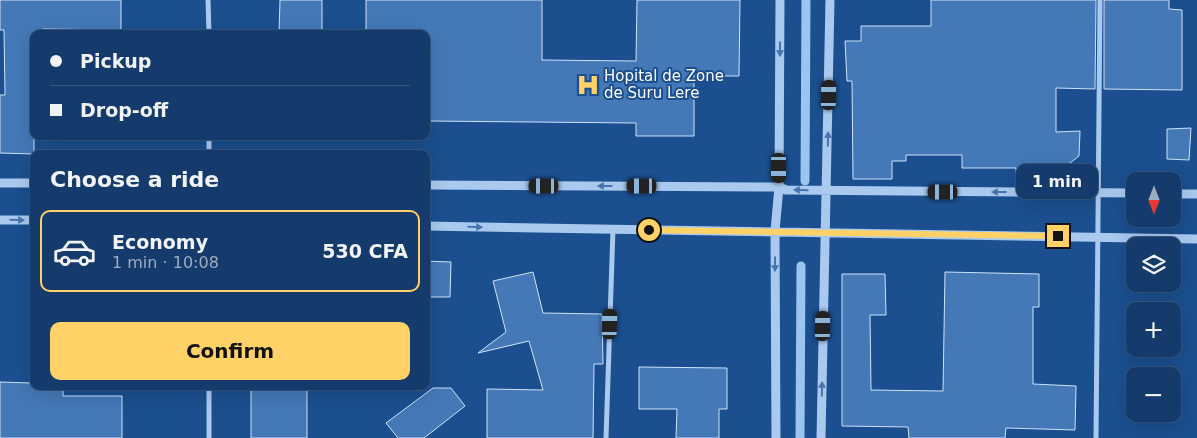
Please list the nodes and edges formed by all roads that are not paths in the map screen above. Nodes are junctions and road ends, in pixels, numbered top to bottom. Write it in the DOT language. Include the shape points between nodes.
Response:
graph roads {
  1 [pos="208,0"];
  2 [pos="780,0"];
  3 [pos="830,0"];
  4 [pos="1100,0"];
  5 [pos="209,30"];
  6 [pos="0,182"];
  7 [pos="30,183"];
  8 [pos="430,185"];
  9 [pos="779,187"];
  10 [pos="827,190"];
  11 [pos="1098,193"];
  12 [pos="1126,193"];
  13 [pos="1181,194"];
  14 [pos="1197,194"];
  15 [pos="0,220"];
  16 [pos="30,220"];
  17 [pos="430,226"];
  18 [pos="612,229"];
  19 [pos="775,231"];
  20 [pos="825,233"];
  21 [pos="1097,237"];
  22 [pos="1197,239"];
  23 [pos="209,390"];
  24 [pos="209,438"];
  25 [pos="606,438"];
  26 [pos="776,438"];
  27 [pos="821,438"];
  28 [pos="1096,438"];
  1 -- 5 [label="street"];
  2 -- 9 [label="street, one-way"];
  10 -- 3 [label="street, one-way"];
  4 -- 11 [label="street"];
  6 -- 7 [label="street"];
  9 -- 8 [label="street, one-way"];
  10 -- 9 [label="street, one-way" via="786,190"];
  9 -- 19 [label="street"];
  11 -- 10 [label="street, one-way"];
  10 -- 20 [label="street"];
  11 -- 12 [label="street"];
  11 -- 21 [label="street"];
  13 -- 14 [label="street"];
  15 -- 16 [label="street, one-way"];
  17 -- 18 [label="street, one-way"];
  18 -- 19 [label="street"];
  18 -- 25 [label="street"];
  19 -- 20 [label="street"];
  19 -- 26 [label="street, one-way"];
  20 -- 21 [label="street"];
  27 -- 20 [label="street, one-way"];
  21 -- 22 [label="street"];
  21 -- 28 [label="street"];
  23 -- 24 [label="street"];
}
